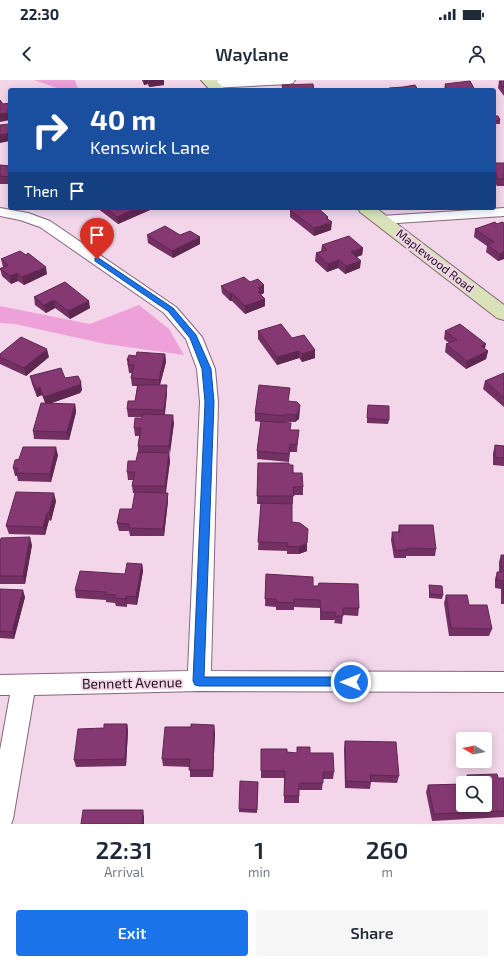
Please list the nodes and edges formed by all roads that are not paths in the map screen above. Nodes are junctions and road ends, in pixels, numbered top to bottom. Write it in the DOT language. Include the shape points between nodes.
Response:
graph roads {
  1 [pos="289,80"];
  2 [pos="213,85"];
  3 [pos="369,210"];
  4 [pos="0,212"];
  5 [pos="504,212"];
  6 [pos="382,220"];
  7 [pos="504,314"];
  8 [pos="199,681"];
  9 [pos="504,682"];
  10 [pos="0,685"];
  11 [pos="24,685"];
  12 [pos="0,819"];
  1 -- 2 [label="street"];
  3 -- 6 [label="street, Maplewood Road"];
  4 -- 8 [label="street" via="23,216 45,224 170,310 194,337 206,369 209,402"];
  5 -- 6 [label="street"];
  6 -- 7 [label="street, Maplewood Road"];
  8 -- 9 [label="street, Bennett Avenue"];
  8 -- 11 [label="street, Bennett Avenue"];
  10 -- 11 [label="street, Bennett Avenue"];
  11 -- 12 [label="street"];
}
